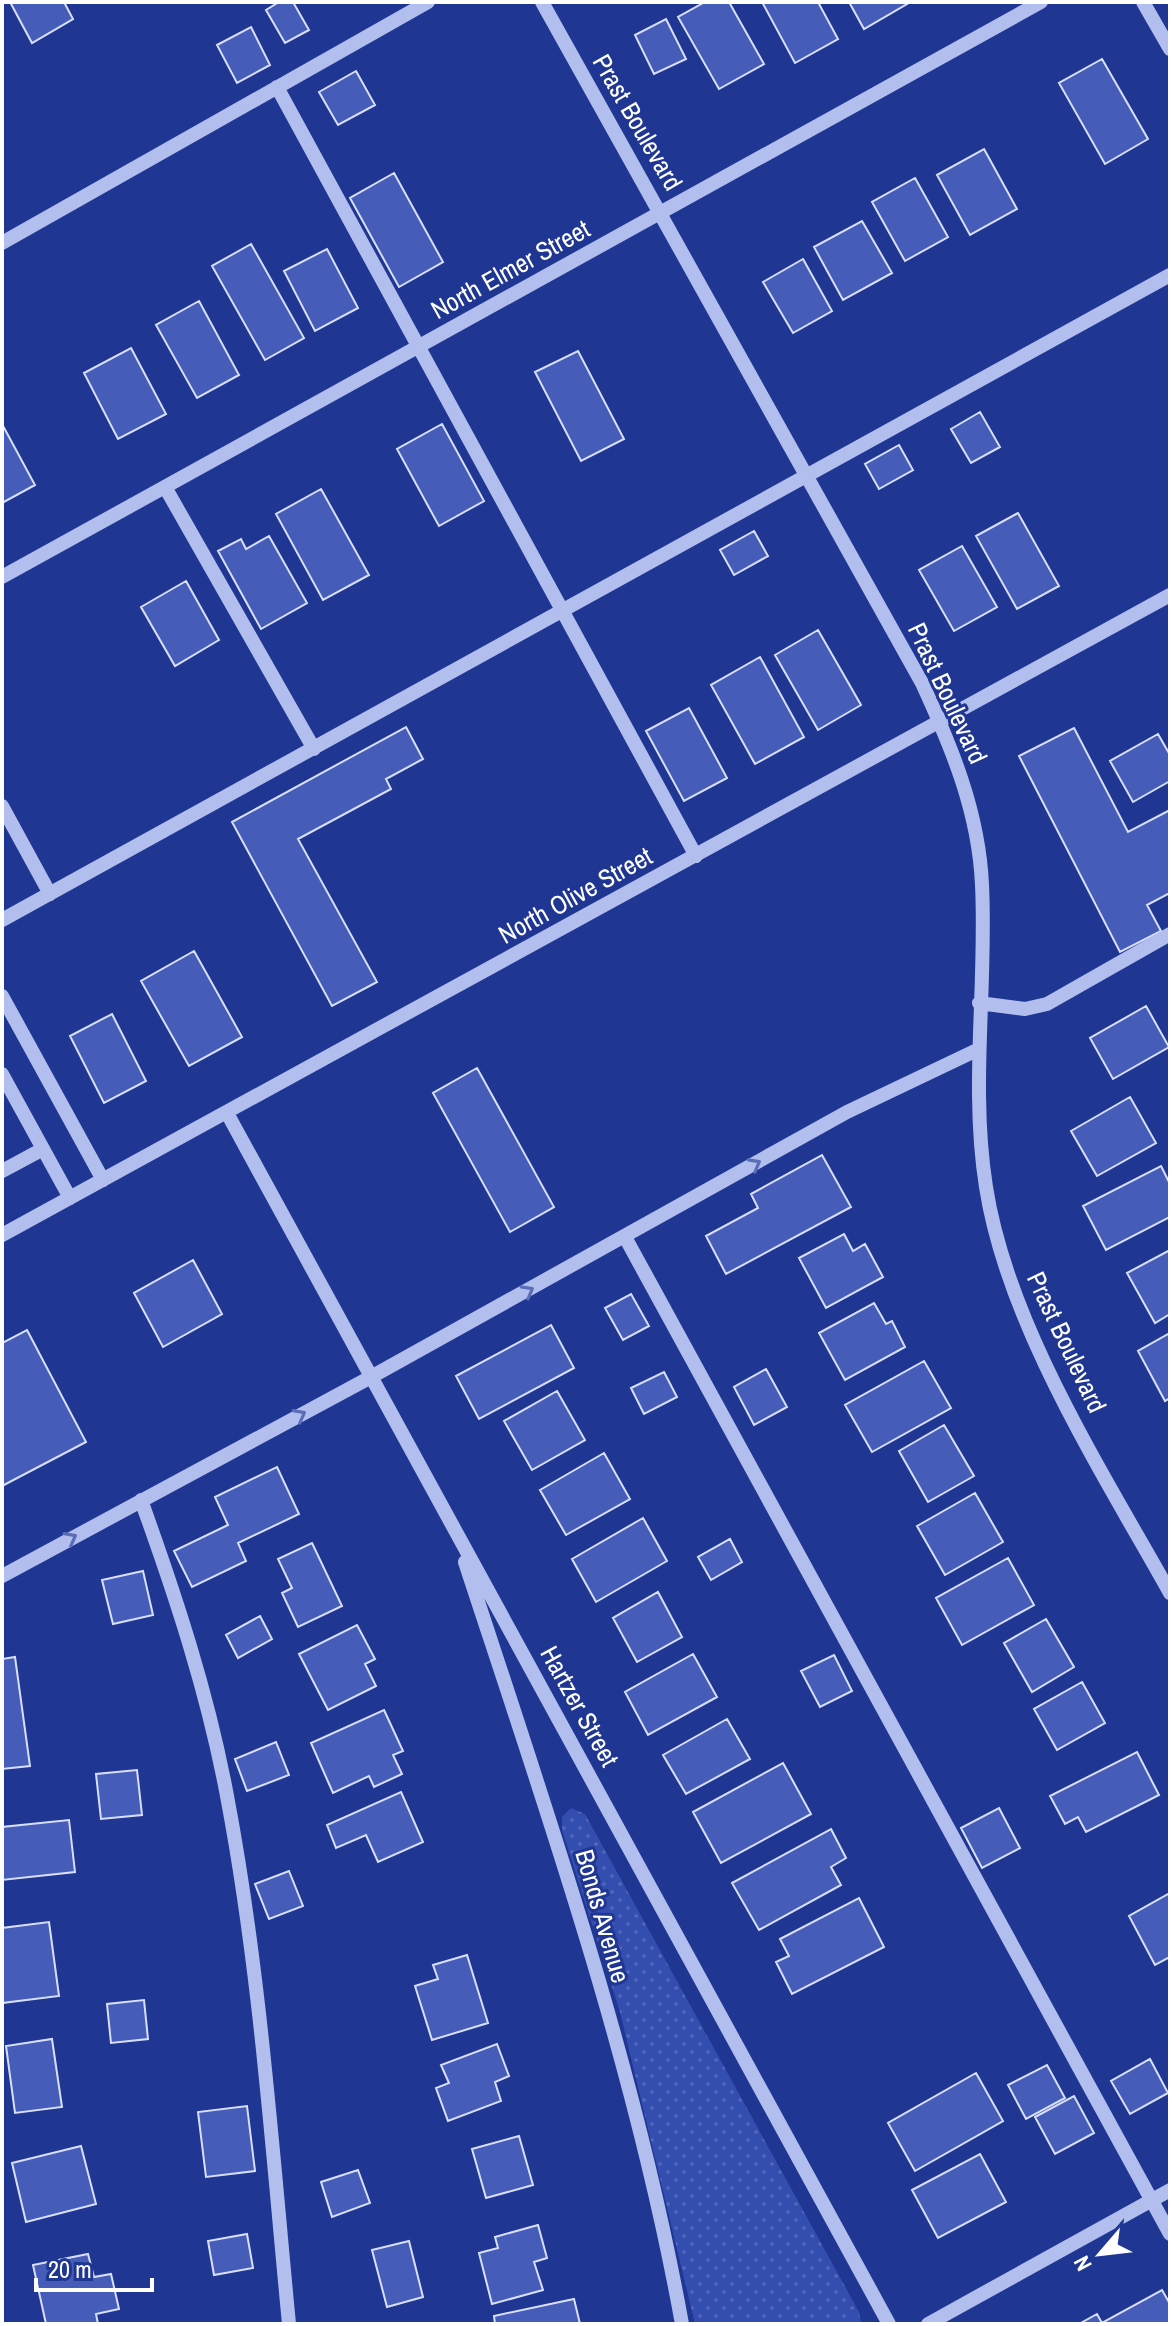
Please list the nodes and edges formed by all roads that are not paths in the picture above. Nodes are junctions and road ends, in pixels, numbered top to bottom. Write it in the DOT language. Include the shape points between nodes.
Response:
graph roads {
  1 [pos="428,2"];
  2 [pos="542,2"];
  3 [pos="1041,2"];
  4 [pos="1143,2"];
  5 [pos="1170,49"];
  6 [pos="277,87"];
  7 [pos="662,212"];
  8 [pos="2,243"];
  9 [pos="1170,275"];
  10 [pos="420,348"];
  11 [pos="808,473"];
  12 [pos="165,487"];
  13 [pos="4,572"];
  14 [pos="1170,595"];
  15 [pos="563,610"];
  16 [pos="940,721"];
  17 [pos="314,749"];
  18 [pos="2,806"];
  19 [pos="696,856"];
  20 [pos="50,894"];
  21 [pos="2,920"];
  22 [pos="1170,934"];
  23 [pos="2,996"];
  24 [pos="979,1003"];
  25 [pos="977,1050"];
  26 [pos="2,1074"];
  27 [pos="227,1113"];
  28 [pos="43,1149"];
  29 [pos="2,1171"];
  30 [pos="103,1180"];
  31 [pos="70,1198"];
  32 [pos="2,1235"];
  33 [pos="625,1237"];
  34 [pos="371,1377"];
  35 [pos="141,1500"];
  36 [pos="454,1527"];
  37 [pos="2,1576"];
  38 [pos="1170,1593"];
  39 [pos="1170,2190"];
  40 [pos="1151,2201"];
  41 [pos="1170,2234"];
  42 [pos="289,2324"];
  43 [pos="682,2324"];
  44 [pos="889,2324"];
  45 [pos="928,2324"];
  1 -- 6 [label="street"];
  2 -- 7 [label="street, Prast Boulevard"];
  3 -- 7 [label="street, North Elmer Street"];
  4 -- 5 [label="street"];
  6 -- 8 [label="street"];
  6 -- 10 [label="street"];
  7 -- 10 [label="street, North Elmer Street"];
  7 -- 11 [label="street, Prast Boulevard"];
  9 -- 11 [label="street"];
  10 -- 12 [label="street, North Elmer Street"];
  10 -- 15 [label="street"];
  11 -- 15 [label="street"];
  11 -- 16 [label="street, Prast Boulevard"];
  12 -- 13 [label="street, North Elmer Street"];
  12 -- 17 [label="street"];
  14 -- 16 [label="street, North Olive Street"];
  15 -- 17 [label="street"];
  15 -- 19 [label="street"];
  16 -- 19 [label="street, North Olive Street"];
  16 -- 24 [label="street, Prast Boulevard" via="975,825 982,885"];
  17 -- 20 [label="street"];
  18 -- 20 [label="street"];
  19 -- 27 [label="street, North Olive Street"];
  20 -- 21 [label="street"];
  22 -- 24 [label="street" via="1047,1004 1025,1009"];
  23 -- 30 [label="street"];
  24 -- 25 [label="street, Prast Boulevard"];
  33 -- 25 [label="street, one-way" via="847,1112"];
  25 -- 38 [label="street, Prast Boulevard" via="977,1115 986,1190 1009,1276 1050,1371"];
  26 -- 28 [label="street"];
  27 -- 30 [label="street, North Olive Street"];
  27 -- 34 [label="street, Hartzer Street"];
  28 -- 29 [label="street"];
  28 -- 31 [label="street"];
  30 -- 31 [label="street, North Olive Street"];
  31 -- 32 [label="street, North Olive Street"];
  34 -- 33 [label="street, one-way"];
  33 -- 40 [label="street"];
  35 -- 34 [label="street, one-way"];
  34 -- 36 [label="street, Hartzer Street"];
  37 -- 35 [label="street, one-way"];
  35 -- 42 [label="street" via="184,1620 229,1808 255,1977"];
  36 -- 43 [label="street, Bonds Avenue" via="567,1876 630,2098"];
  36 -- 44 [label="street, Hartzer Street"];
  39 -- 40 [label="street"];
  40 -- 41 [label="street"];
  40 -- 45 [label="street"];
}
